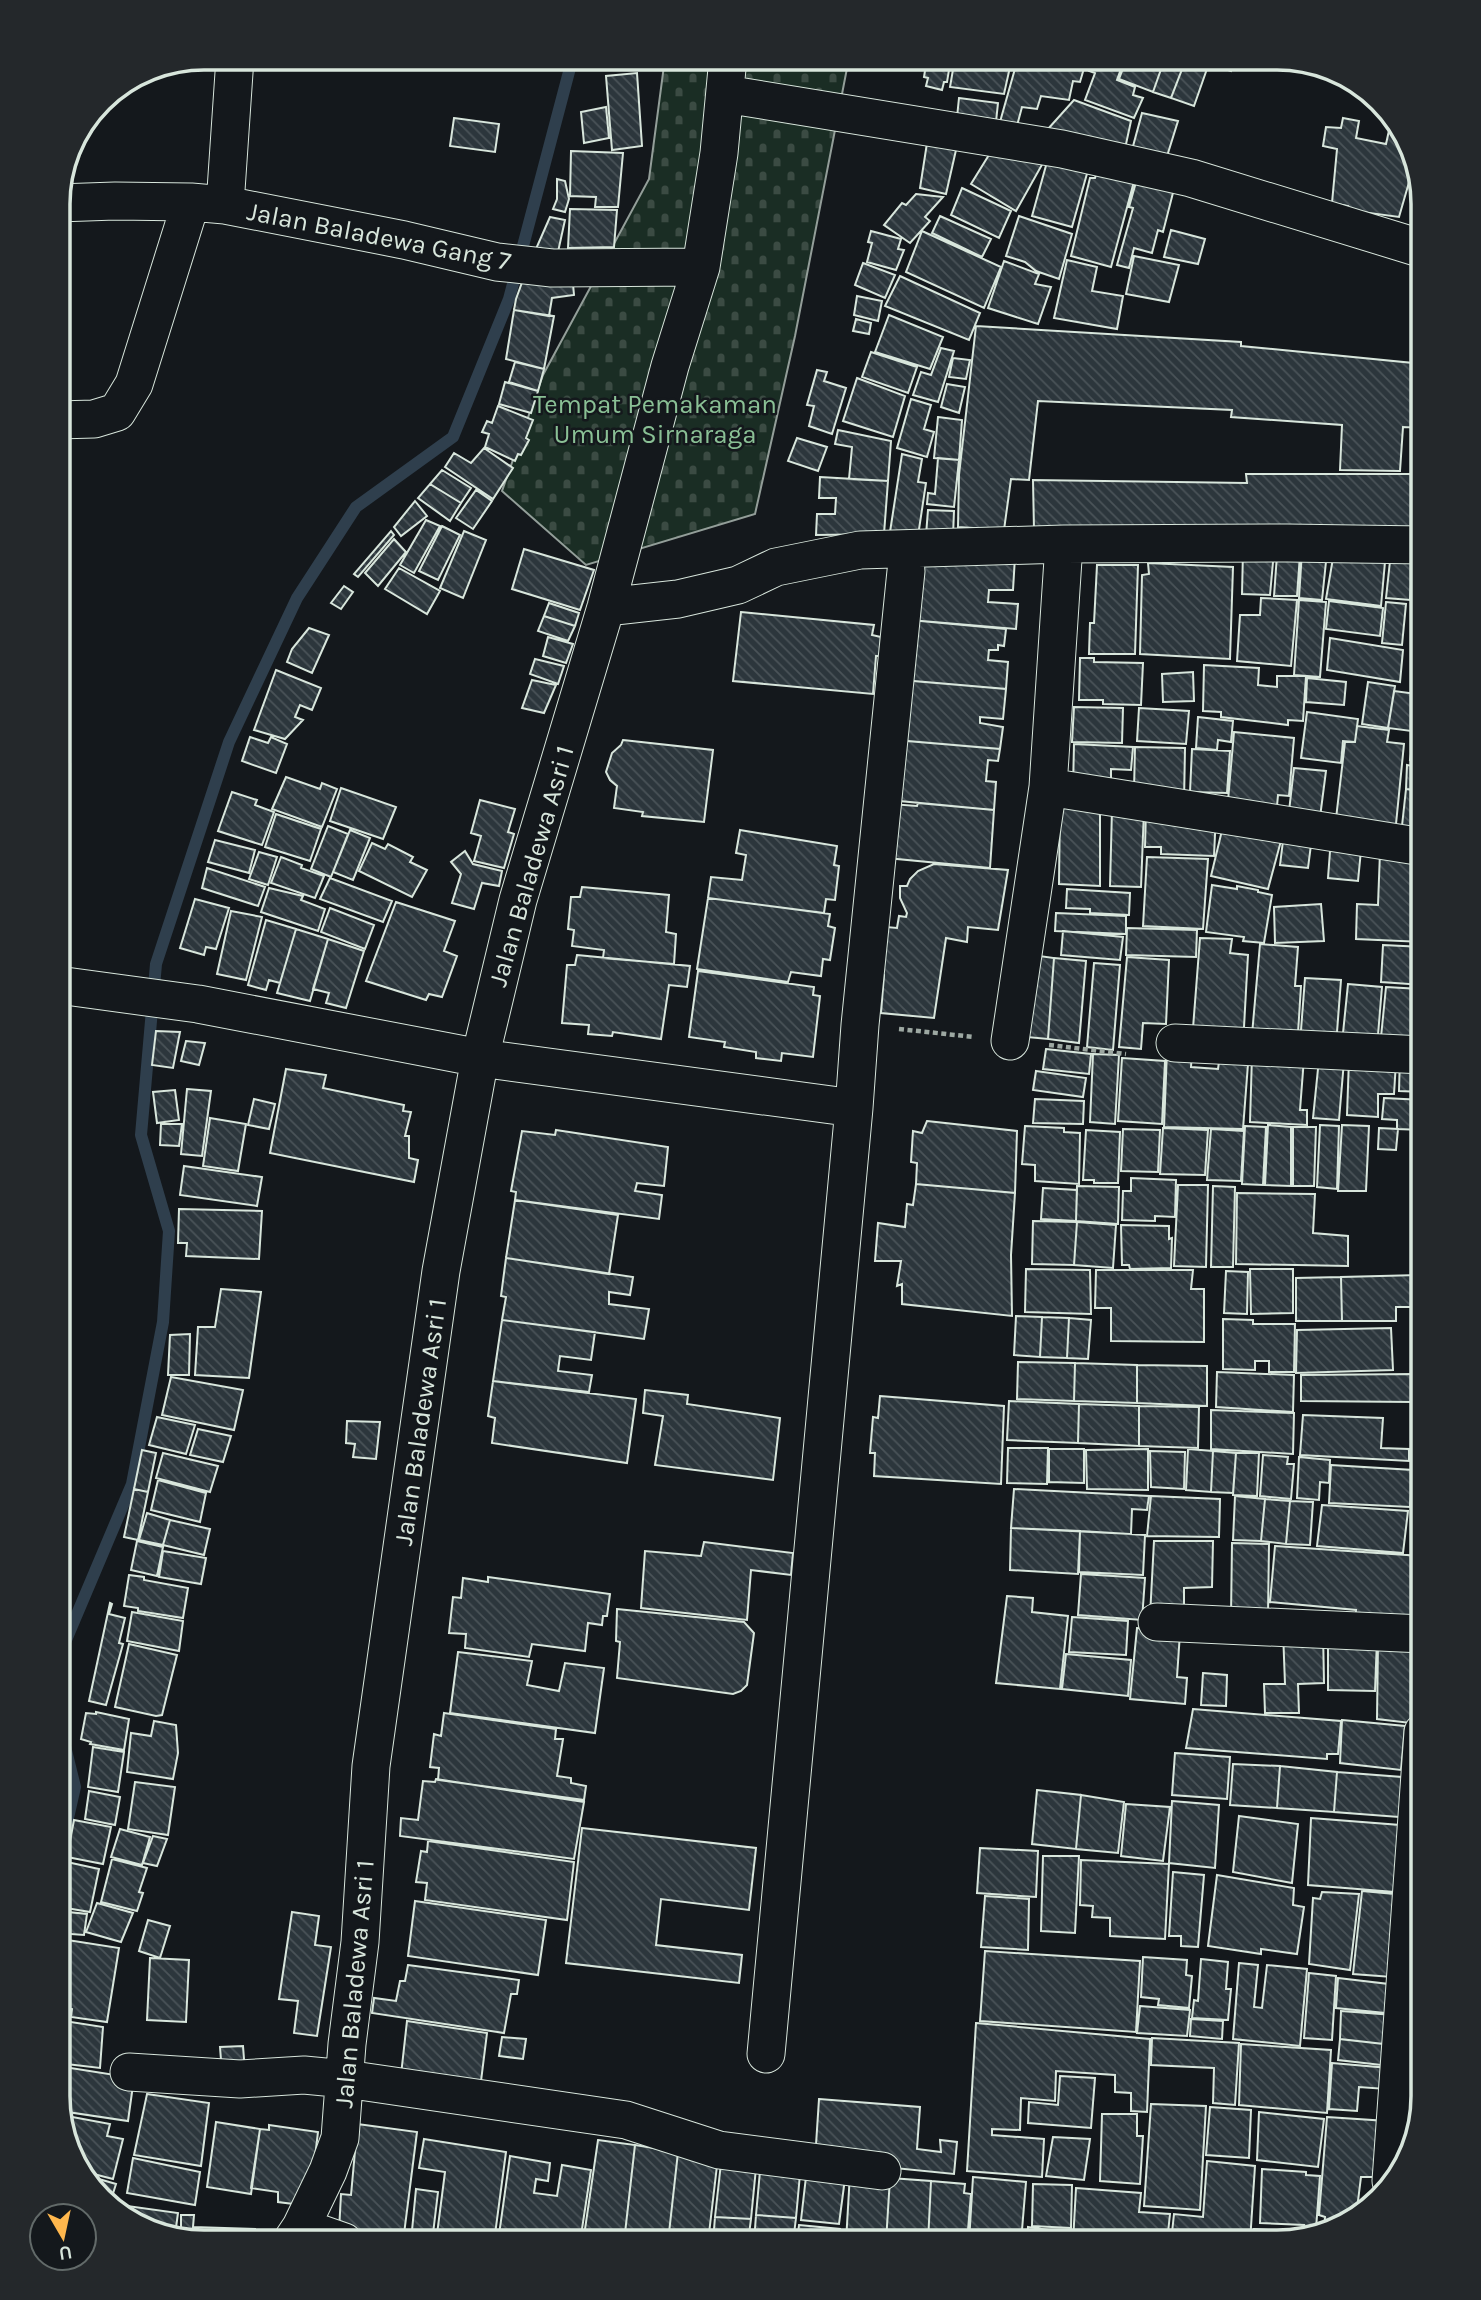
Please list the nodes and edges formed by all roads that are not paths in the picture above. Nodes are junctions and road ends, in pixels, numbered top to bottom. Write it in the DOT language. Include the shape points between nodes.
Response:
graph roads {
  1 [pos="233,70"];
  2 [pos="727,70"];
  3 [pos="725,94"];
  4 [pos="70,203"];
  5 [pos="208,204"];
  6 [pos="1411,245"];
  7 [pos="701,267"];
  8 [pos="70,420"];
  9 [pos="1064,544"];
  10 [pos="1411,545"];
  11 [pos="906,571"];
  12 [pos="606,607"];
  13 [pos="1048,787"];
  14 [pos="1411,845"];
  15 [pos="70,986"];
  16 [pos="1010,1041"];
  17 [pos="1175,1043"];
  18 [pos="1411,1054"];
  19 [pos="480,1058"];
  20 [pos="854,1108"];
  21 [pos="1157,1622"];
  22 [pos="1411,1633"];
  23 [pos="1411,1900"];
  24 [pos="766,2054"];
  25 [pos="129,2072"];
  26 [pos="346,2079"];
  27 [pos="1392,2163"];
  28 [pos="882,2171"];
  29 [pos="298,2230"];
  1 -- 5 [label="street"];
  2 -- 3 [label="street, Jalan Baladewa Asri 1"];
  3 -- 6 [label="street" via="1062,149 1191,178"];
  3 -- 7 [label="street, Jalan Baladewa Asri 1"];
  4 -- 5 [label="street, Jalan Baladewa Gang 7"];
  5 -- 7 [label="street, Jalan Baladewa Gang 7" via="498,262 552,268"];
  5 -- 8 [label="street" via="134,384 117,412"];
  7 -- 12 [label="street, Jalan Baladewa Asri 1"];
  9 -- 10 [label="street"];
  9 -- 12 [label="street" via="860,550 776,567 738,586"];
  9 -- 13 [label="street"];
  11 -- 20 [label="street"];
  12 -- 19 [label="street, Jalan Baladewa Asri 1" via="518,900"];
  13 -- 14 [label="street"];
  13 -- 16 [label="street"];
  15 -- 19 [label="street" via="198,1003"];
  17 -- 18 [label="street"];
  19 -- 20 [label="street"];
  19 -- 26 [label="street, Jalan Baladewa Asri 1" via="441,1271 371,1766"];
  20 -- 24 [label="street"];
  21 -- 22 [label="street"];
  23 -- 27 [label="street"];
  25 -- 26 [label="street" via="240,2078 304,2074"];
  26 -- 28 [label="street" via="626,2120 719,2150"];
  26 -- 29 [label="street, Jalan Baladewa Asri 1" via="340,2138"];
}
